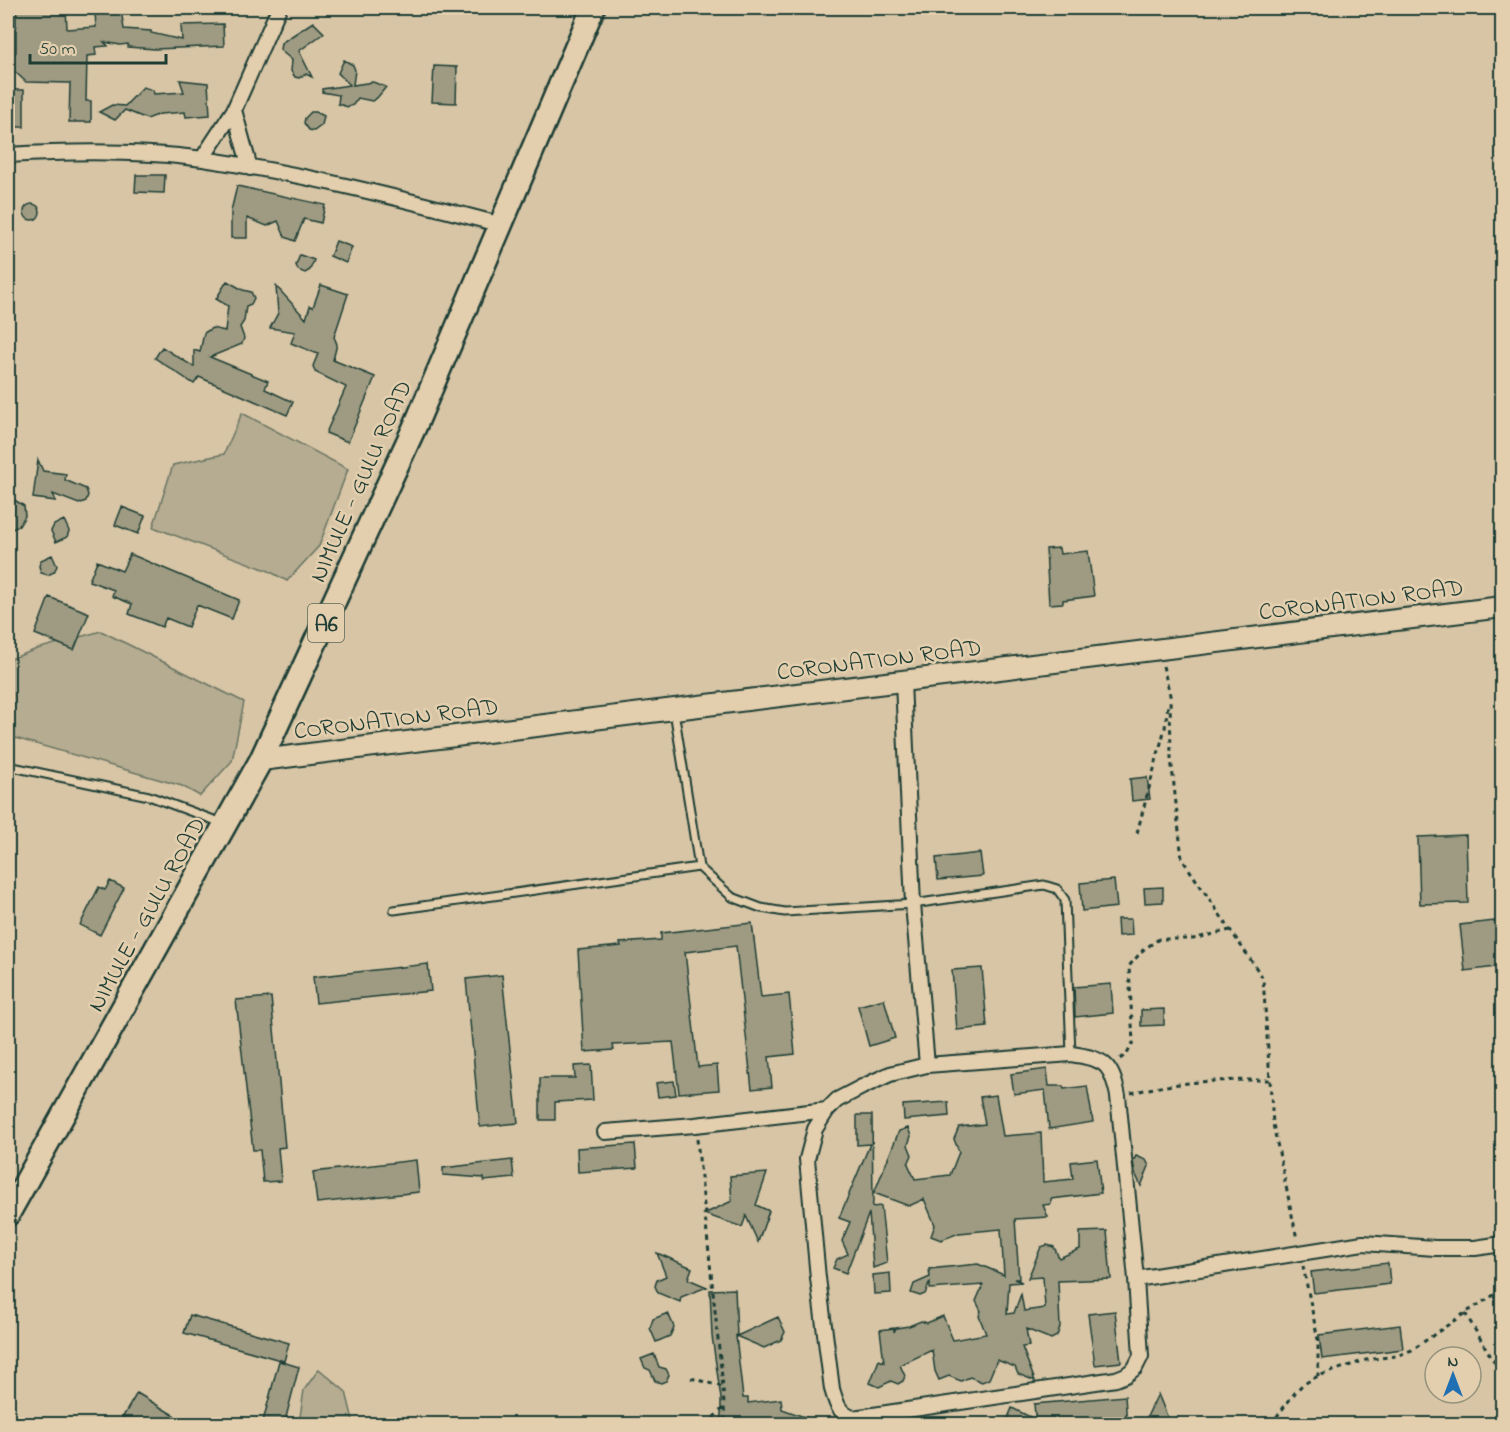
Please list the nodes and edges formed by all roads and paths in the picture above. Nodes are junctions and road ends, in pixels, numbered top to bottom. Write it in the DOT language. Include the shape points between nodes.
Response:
graph roads {
  1 [pos="279,8"];
  2 [pos="593,8"];
  3 [pos="234,110"];
  4 [pos="8,155"];
  5 [pos="202,159"];
  6 [pos="250,168"];
  7 [pos="502,225"];
  8 [pos="1503,607"];
  9 [pos="1159,650"];
  10 [pos="903,682"];
  11 [pos="1170,695"];
  12 [pos="674,711"];
  13 [pos="261,760"];
  14 [pos="8,766"];
  15 [pos="227,824"];
  16 [pos="1137,833"];
  17 [pos="699,867"];
  18 [pos="913,904"];
  19 [pos="394,910"];
  20 [pos="1230,930"];
  21 [pos="1071,1054"];
  22 [pos="927,1065"];
  23 [pos="1108,1066"];
  24 [pos="1270,1080"];
  25 [pos="1118,1096"];
  26 [pos="827,1110"];
  27 [pos="695,1125"];
  28 [pos="605,1132"];
  29 [pos="9,1210"];
  30 [pos="1503,1244"];
  31 [pos="1300,1253"];
  32 [pos="1136,1279"];
  33 [pos="1503,1290"];
  34 [pos="1464,1313"];
  35 [pos="1503,1375"];
  36 [pos="1318,1376"];
  37 [pos="691,1378"];
  38 [pos="723,1387"];
  39 [pos="724,1407"];
  40 [pos="707,1425"];
  41 [pos="725,1425"];
  42 [pos="1270,1425"];
  1 -- 3 [label="street"];
  2 -- 7 [label="main road, NIMULE - GULU ROAD / A6"];
  3 -- 5 [label="street"];
  3 -- 6 [label="street"];
  4 -- 5 [label="street" via="66,152"];
  5 -- 6 [label="street"];
  6 -- 7 [label="street" via="329,182"];
  7 -- 13 [label="main road, NIMULE - GULU ROAD / A6" via="416,424"];
  8 -- 9 [label="main road, CORONATION ROAD"];
  9 -- 10 [label="main road, CORONATION ROAD"];
  9 -- 11 [label="path"];
  10 -- 12 [label="main road, CORONATION ROAD"];
  10 -- 18 [label="street"];
  11 -- 16 [label="path"];
  11 -- 20 [label="path" via="1171,758 1182,859"];
  12 -- 13 [label="main road, CORONATION ROAD"];
  12 -- 17 [label="lane"];
  13 -- 15 [label="main road, NIMULE - GULU ROAD / A6"];
  14 -- 15 [label="lane" via="149,796"];
  15 -- 29 [label="main road, NIMULE - GULU ROAD / A6"];
  17 -- 18 [label="lane" via="732,897 761,908 785,912"];
  17 -- 19 [label="lane"];
  18 -- 21 [label="lane" via="1044,885 1057,889 1065,900"];
  18 -- 22 [label="street"];
  20 -- 23 [label="path" via="1193,939 1159,939 1129,966 1132,1043 1127,1054"];
  20 -- 24 [label="path" via="1263,978"];
  21 -- 22 [label="street"];
  21 -- 23 [label="street" via="1088,1056"];
  22 -- 26 [label="street" via="890,1074 837,1100"];
  23 -- 25 [label="street"];
  24 -- 25 [label="path" via="1174,1083"];
  24 -- 31 [label="path" via="1273,1124"];
  25 -- 32 [label="street"];
  26 -- 27 [label="street"];
  26 -- 32 [label="street" via="815,1129 807,1159 832,1389 837,1407 846,1416 1126,1375 1141,1356"];
  27 -- 28 [label="street"];
  27 -- 38 [label="path"];
  30 -- 31 [label="street" via="1435,1248 1364,1243"];
  31 -- 32 [label="street"];
  31 -- 36 [label="path" via="1318,1340"];
  33 -- 34 [label="path"];
  34 -- 35 [label="path"];
  34 -- 36 [label="path" via="1412,1350"];
  36 -- 42 [label="path" via="1302,1385"];
  37 -- 38 [label="path"];
  38 -- 39 [label="path"];
  39 -- 40 [label="path"];
  39 -- 41 [label="path"];
}
